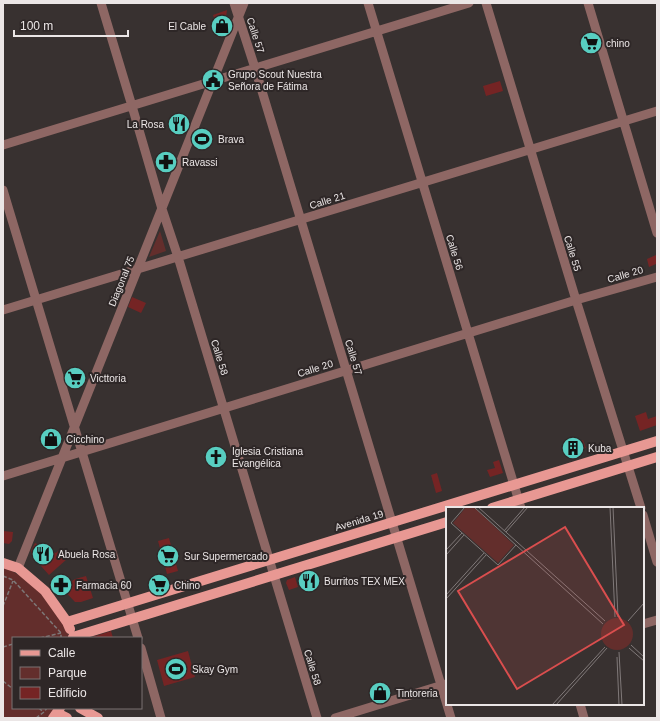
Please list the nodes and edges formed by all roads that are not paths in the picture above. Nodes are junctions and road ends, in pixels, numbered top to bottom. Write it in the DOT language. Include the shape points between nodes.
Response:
graph roads {
  1 [pos="101,3"];
  2 [pos="234,3"];
  3 [pos="244,3"];
  4 [pos="368,3"];
  5 [pos="469,3"];
  6 [pos="486,3"];
  7 [pos="588,3"];
  8 [pos="238,17"];
  9 [pos="377,31"];
  10 [pos="255,68"];
  11 [pos="212,81"];
  12 [pos="132,106"];
  13 [pos="657,110"];
  14 [pos="623,121"];
  15 [pos="3,145"];
  16 [pos="530,149"];
  17 [pos="422,182"];
  18 [pos="3,190"];
  19 [pos="162,209"];
  20 [pos="300,219"];
  21 [pos="657,233"];
  22 [pos="178,257"];
  23 [pos="137,269"];
  24 [pos="657,277"];
  25 [pos="36,300"];
  26 [pos="576,300"];
  27 [pos="3,310"];
  28 [pos="468,333"];
  29 [pos="346,370"];
  30 [pos="224,408"];
  31 [pos="74,427"];
  32 [pos="657,441"];
  33 [pos="82,452"];
  34 [pos="624,452"];
  35 [pos="62,458"];
  36 [pos="657,458"];
  37 [pos="628,466"];
  38 [pos="3,476"];
  39 [pos="514,485"];
  40 [pos="520,504"];
  41 [pos="499,507"];
  42 [pos="641,507"];
  43 [pos="644,518"];
  44 [pos="446,522"];
  45 [pos="392,523"];
  46 [pos="397,537"];
  47 [pos="269,560"];
  48 [pos="657,562"];
  49 [pos="3,563"];
  50 [pos="18,568"];
  51 [pos="274,575"];
  52 [pos="128,604"];
  53 [pos="132,618"];
  54 [pos="657,620"];
  55 [pos="67,622"];
  56 [pos="644,624"];
  57 [pos="73,637"];
  58 [pos="138,637"];
  59 [pos="142,652"];
  60 [pos="444,684"];
  61 [pos="448,705"];
  62 [pos="580,705"];
  63 [pos="82,709"];
  64 [pos="57,713"];
  65 [pos="67,718"];
  66 [pos="98,718"];
  67 [pos="161,718"];
  68 [pos="317,718"];
  69 [pos="335,718"];
  70 [pos="451,718"];
  71 [pos="584,718"];
  1 -- 12 [label="street, Calle 58"];
  2 -- 8 [label="street, Calle 57"];
  3 -- 8 [label="street, Diagonal 75"];
  4 -- 9 [label="street, Calle 56"];
  5 -- 9 [label="street"];
  6 -- 16 [label="street, Calle 55"];
  7 -- 14 [label="street"];
  8 -- 10 [label="street, Calle 57"];
  8 -- 11 [label="street, Diagonal 75"];
  9 -- 10 [label="street"];
  9 -- 17 [label="street, Calle 56"];
  10 -- 11 [label="street"];
  10 -- 20 [label="street, Calle 57"];
  11 -- 12 [label="street"];
  11 -- 19 [label="street, Diagonal 75"];
  12 -- 15 [label="street"];
  12 -- 19 [label="street, Calle 58"];
  13 -- 14 [label="street, Calle 21"];
  14 -- 16 [label="street, Calle 21"];
  14 -- 21 [label="street"];
  16 -- 17 [label="street, Calle 21"];
  16 -- 26 [label="street, Calle 55"];
  17 -- 20 [label="street, Calle 21"];
  17 -- 28 [label="street, Calle 56"];
  18 -- 25 [label="street"];
  19 -- 22 [label="street, Calle 58"];
  19 -- 23 [label="street, Diagonal 75"];
  20 -- 22 [label="street, Calle 21"];
  20 -- 29 [label="street, Calle 57"];
  22 -- 23 [label="street, Calle 21"];
  22 -- 30 [label="street, Calle 58"];
  23 -- 25 [label="street, Calle 21"];
  23 -- 31 [label="street, Diagonal 75"];
  24 -- 26 [label="street, Calle 20"];
  25 -- 27 [label="street, Calle 21"];
  25 -- 31 [label="street"];
  26 -- 28 [label="street, Calle 20"];
  26 -- 34 [label="street, Calle 55"];
  28 -- 29 [label="street, Calle 20"];
  28 -- 39 [label="street, Calle 56"];
  29 -- 30 [label="street, Calle 20"];
  29 -- 45 [label="street, Calle 57"];
  30 -- 33 [label="street, Calle 20"];
  30 -- 47 [label="street, Calle 58"];
  31 -- 33 [label="street"];
  31 -- 35 [label="street, Diagonal 75"];
  32 -- 34 [label="main road, Avenida 19"];
  33 -- 35 [label="street, Calle 20"];
  33 -- 52 [label="street"];
  34 -- 37 [label="street, Calle 55"];
  34 -- 39 [label="main road, Avenida 19"];
  35 -- 38 [label="street, Calle 20"];
  35 -- 50 [label="street, Diagonal 75"];
  36 -- 37 [label="main road"];
  37 -- 40 [label="main road"];
  37 -- 42 [label="street, Calle 55"];
  39 -- 40 [label="street, Calle 56"];
  39 -- 45 [label="main road, Avenida 19"];
  40 -- 41 [label="main road"];
  43 -- 48 [label="street"];
  44 -- 46 [label="main road"];
  45 -- 46 [label="street, Calle 57"];
  45 -- 47 [label="main road, Avenida 19"];
  46 -- 51 [label="main road"];
  46 -- 60 [label="street, Calle 57"];
  47 -- 51 [label="street, Calle 58"];
  47 -- 52 [label="main road, Avenida 19"];
  49 -- 50 [label="main road"];
  50 -- 55 [label="main road" via="45,591"];
  51 -- 53 [label="main road"];
  51 -- 68 [label="street, Calle 58"];
  52 -- 53 [label="street"];
  52 -- 55 [label="main road, Avenida 19"];
  53 -- 57 [label="main road"];
  53 -- 58 [label="street"];
  54 -- 56 [label="street"];
  55 -- 57 [label="main road"];
  59 -- 67 [label="street"];
  60 -- 69 [label="street"];
  61 -- 70 [label="street, Calle 57"];
  62 -- 71 [label="street"];
  63 -- 66 [label="main road"];
  64 -- 65 [label="main road"];
}
